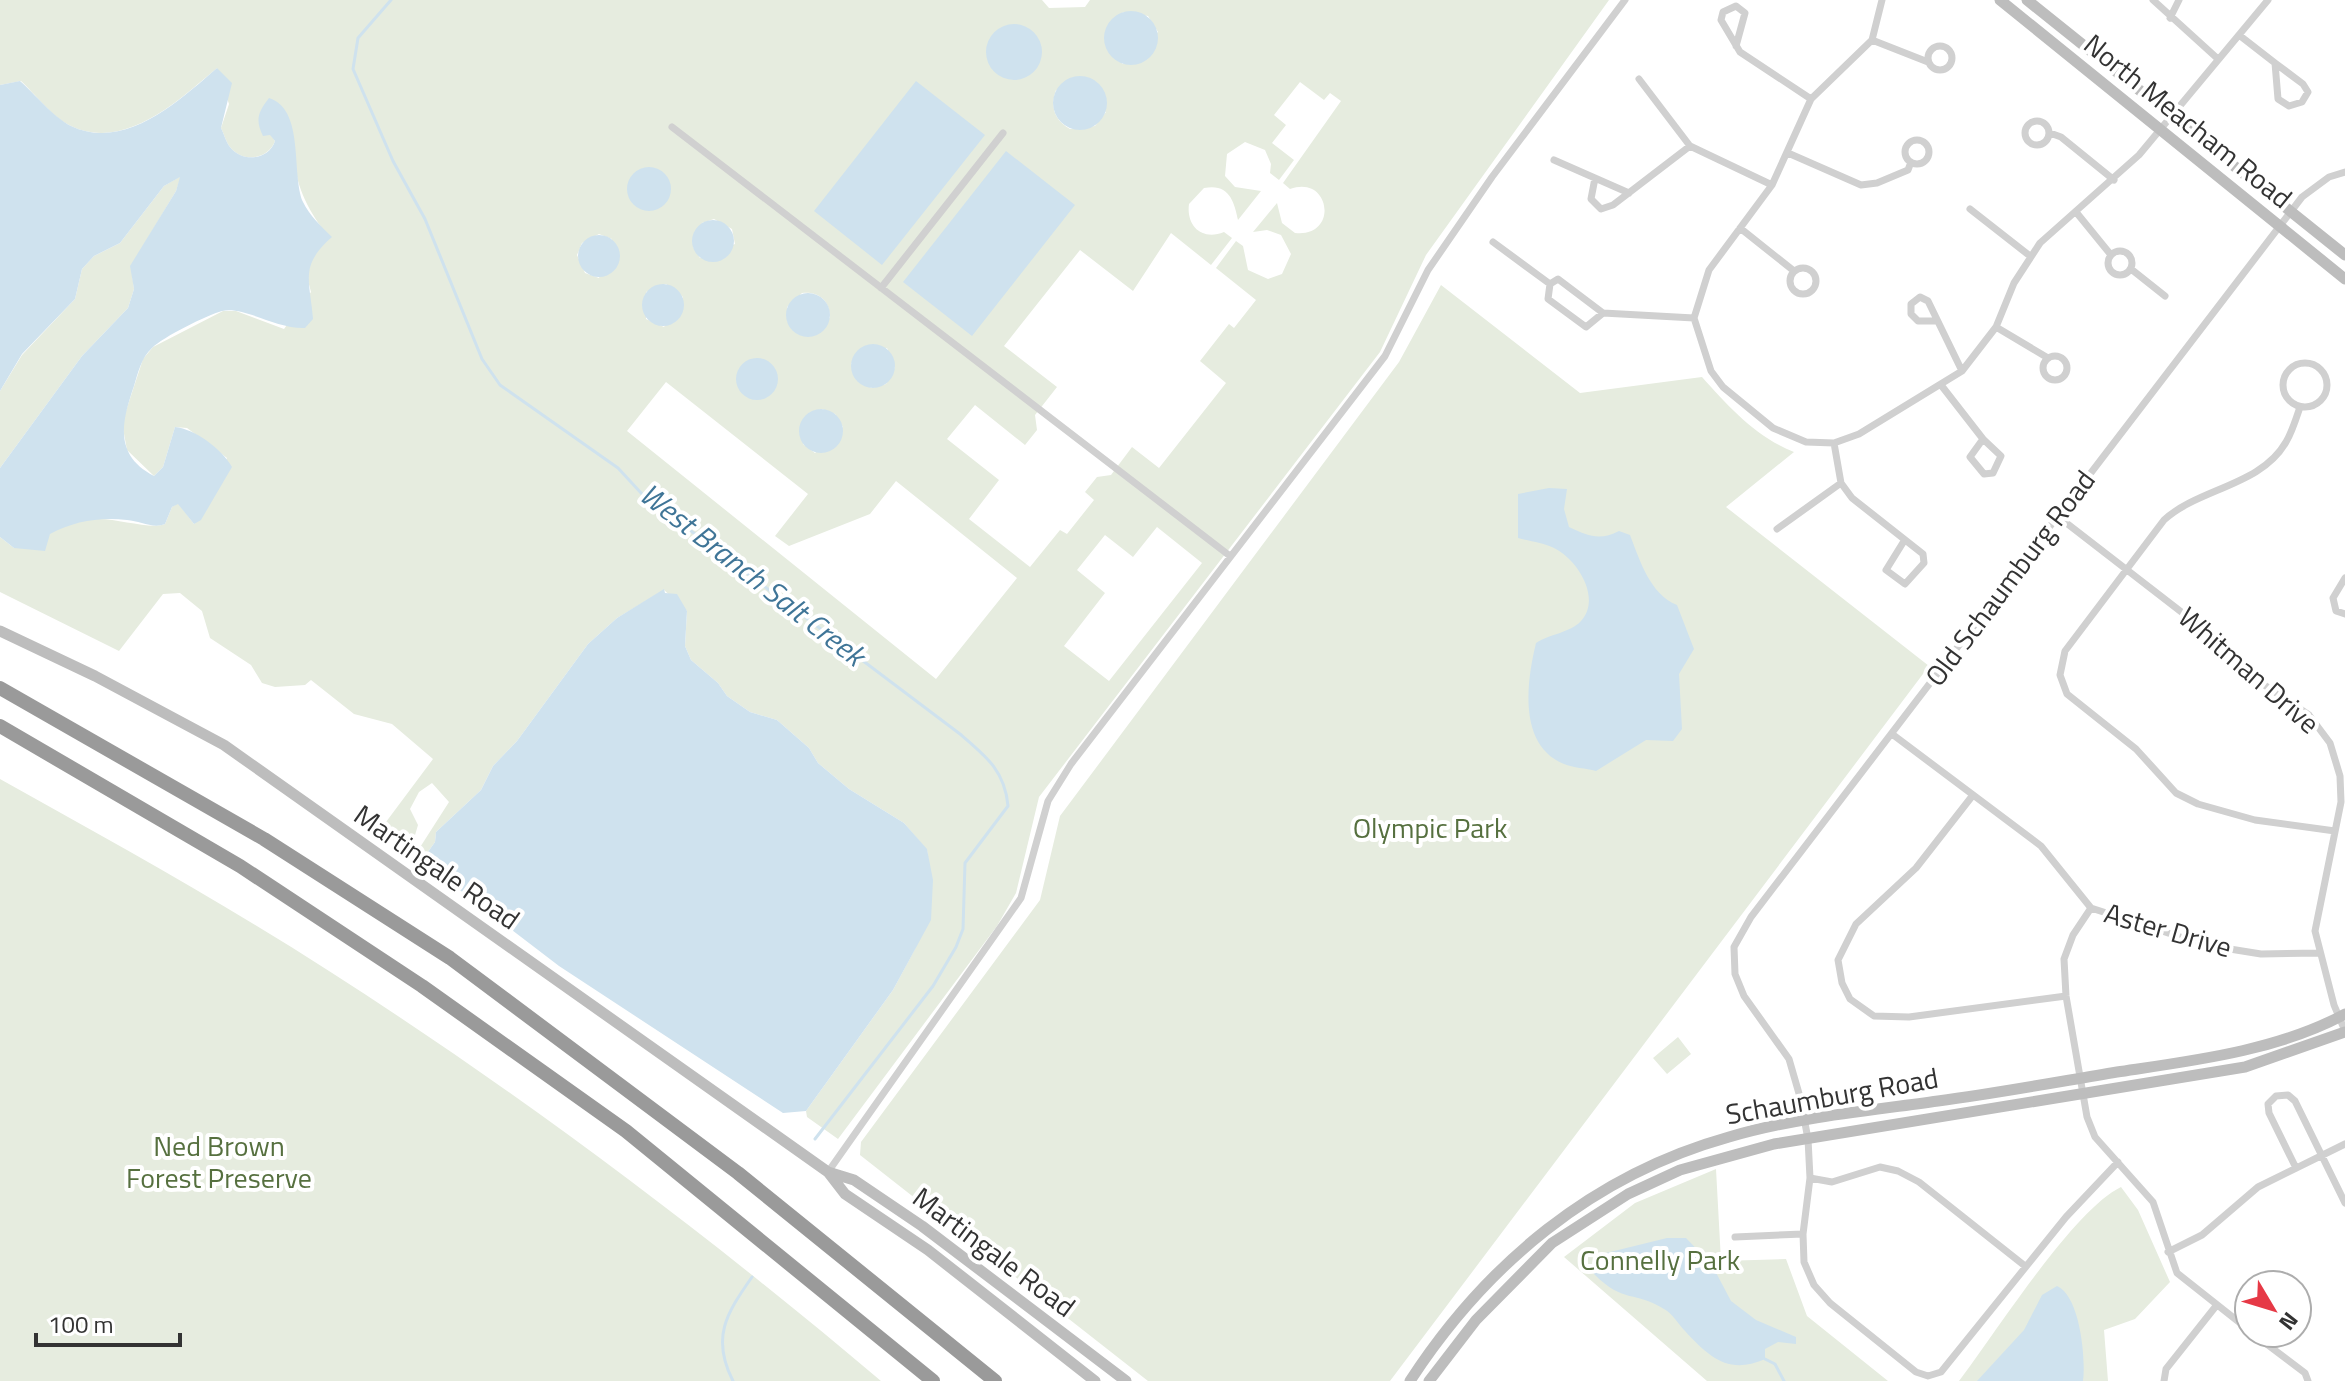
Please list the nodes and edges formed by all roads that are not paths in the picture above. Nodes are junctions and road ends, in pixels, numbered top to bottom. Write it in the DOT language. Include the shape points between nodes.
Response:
graph roads {
  1 [pos="1625,0"];
  2 [pos="1882,0"];
  3 [pos="2000,0"];
  4 [pos="2027,0"];
  5 [pos="2153,0"];
  6 [pos="2179,0"];
  7 [pos="2268,0"];
  8 [pos="2170,18"];
  9 [pos="2239,35"];
  10 [pos="1872,40"];
  11 [pos="1736,46"];
  12 [pos="2218,59"];
  13 [pos="1928,62"];
  14 [pos="2275,63"];
  15 [pos="1639,79"];
  16 [pos="1811,99"];
  17 [pos="2171,115"];
  18 [pos="672,127"];
  19 [pos="2159,129"];
  20 [pos="1003,133"];
  21 [pos="2050,133"];
  22 [pos="1690,146"];
  23 [pos="1788,153"];
  24 [pos="1554,160"];
  25 [pos="1911,162"];
  26 [pos="2345,172"];
  27 [pos="1595,178"];
  28 [pos="2114,180"];
  29 [pos="1772,185"];
  30 [pos="1629,193"];
  31 [pos="1970,209"];
  32 [pos="2076,212"];
  33 [pos="2291,212"];
  34 [pos="2280,227"];
  35 [pos="1740,228"];
  36 [pos="1493,242"];
  37 [pos="2111,255"];
  38 [pos="2345,255"];
  39 [pos="2030,256"];
  40 [pos="2131,269"];
  41 [pos="1794,271"];
  42 [pos="2345,279"];
  43 [pos="1550,284"];
  44 [pos="881,288"];
  45 [pos="2165,296"];
  46 [pos="1603,313"];
  47 [pos="1694,318"];
  48 [pos="1937,321"];
  49 [pos="1996,327"];
  50 [pos="2048,358"];
  51 [pos="1962,371"];
  52 [pos="1941,385"];
  53 [pos="2300,407"];
  54 [pos="1983,439"];
  55 [pos="1834,443"];
  56 [pos="1841,483"];
  57 [pos="2056,515"];
  58 [pos="1777,529"];
  59 [pos="1904,541"];
  60 [pos="1230,556"];
  61 [pos="2128,569"];
  62 [pos="2345,578"];
  63 [pos="2345,614"];
  64 [pos="0,631"];
  65 [pos="0,688"];
  66 [pos="0,726"];
  67 [pos="1892,734"];
  68 [pos="1973,795"];
  69 [pos="2335,831"];
  70 [pos="2091,908"];
  71 [pos="2319,953"];
  72 [pos="2066,996"];
  73 [pos="2342,1016"];
  74 [pos="2345,1031"];
  75 [pos="2080,1078"];
  76 [pos="2083,1095"];
  77 [pos="1804,1120"];
  78 [pos="1808,1139"];
  79 [pos="2345,1144"];
  80 [pos="2322,1154"];
  81 [pos="2118,1162"];
  82 [pos="2296,1168"];
  83 [pos="828,1172"];
  84 [pos="1810,1178"];
  85 [pos="2345,1203"];
  86 [pos="1803,1234"];
  87 [pos="1735,1237"];
  88 [pos="2168,1252"];
  89 [pos="2025,1266"];
  90 [pos="2216,1306"];
  91 [pos="2233,1319"];
  92 [pos="2273,1349"];
  93 [pos="933,1381"];
  94 [pos="995,1381"];
  95 [pos="1095,1381"];
  96 [pos="1126,1381"];
  97 [pos="1410,1381"];
  98 [pos="1429,1381"];
  99 [pos="2164,1381"];
  100 [pos="2308,1381"];
  1 -- 60 [label="street" via="1428,270 1385,356"];
  2 -- 10 [label="street"];
  3 -- 19 [label="street, North Meacham Road"];
  4 -- 17 [label="street, North Meacham Road"];
  5 -- 8 [label="street"];
  6 -- 8 [label="street"];
  7 -- 9 [label="street"];
  8 -- 12 [label="street"];
  9 -- 12 [label="street"];
  9 -- 14 [label="street"];
  10 -- 13 [label="street"];
  10 -- 16 [label="street"];
  11 -- 11 [label="street" via="1745,20 1736,6 1723,12 1721,20"];
  11 -- 16 [label="street" via="1748,60"];
  12 -- 17 [label="street"];
  14 -- 14 [label="street" via="2303,84 2308,92 2302,102 2289,106 2278,99"];
  15 -- 22 [label="street"];
  16 -- 23 [label="street"];
  17 -- 19 [label="street"];
  17 -- 33 [label="street, North Meacham Road"];
  18 -- 44 [label="street"];
  19 -- 28 [label="street"];
  19 -- 34 [label="street, North Meacham Road"];
  20 -- 44 [label="street"];
  21 -- 28 [label="street"];
  22 -- 29 [label="street"];
  22 -- 30 [label="street"];
  23 -- 25 [label="street" via="1861,185 1908,170"];
  23 -- 29 [label="street"];
  24 -- 27 [label="street"];
  26 -- 33 [label="street, Old Schaumburg Road" via="2311,190"];
  27 -- 30 [label="street"];
  27 -- 30 [label="street" via="1591,199 1601,209"];
  28 -- 32 [label="street"];
  29 -- 35 [label="street"];
  31 -- 39 [label="street"];
  32 -- 37 [label="street"];
  32 -- 39 [label="street"];
  33 -- 34 [label="street, Old Schaumburg Road"];
  33 -- 38 [label="street, North Meacham Road"];
  34 -- 42 [label="street, North Meacham Road"];
  34 -- 57 [label="street, Old Schaumburg Road"];
  35 -- 41 [label="street"];
  35 -- 47 [label="street" via="1709,270"];
  36 -- 43 [label="street"];
  37 -- 40 [label="street" via="2129,254"];
  37 -- 40 [label="street" via="2113,273"];
  39 -- 49 [label="street"];
  40 -- 45 [label="street"];
  43 -- 46 [label="street" via="1558,279"];
  43 -- 46 [label="street" via="1548,299 1586,327"];
  44 -- 60 [label="street"];
  46 -- 47 [label="street"];
  47 -- 55 [label="street" via="1711,371 1723,387 1786,436"];
  48 -- 51 [label="street"];
  49 -- 50 [label="street"];
  49 -- 51 [label="street"];
  51 -- 52 [label="street"];
  52 -- 54 [label="street"];
  52 -- 55 [label="street" via="1859,434"];
  53 -- 53 [label="street" via="2317,403 2327,389 2323,372 2309,363 2292,366 2283,381 2286,398"];
  53 -- 61 [label="street" via="2285,445 2264,465 2181,504"];
  54 -- 54 [label="street" via="2001,456 1993,473 1984,474 1970,457"];
  55 -- 56 [label="street"];
  56 -- 58 [label="street"];
  56 -- 59 [label="street"];
  57 -- 61 [label="street, Whitman Drive"];
  57 -- 67 [label="street, Old Schaumburg Road"];
  59 -- 59 [label="street" via="1886,570 1905,584 1925,560"];
  60 -- 83 [label="street" via="1071,764 1048,801 1021,898"];
  61 -- 69 [label="street, Whitman Drive" via="2193,621 2239,668 2309,715 2330,743 2340,776"];
  61 -- 69 [label="street" via="2065,651 2060,675 2067,694 2136,749 2176,793 2255,820"];
  62 -- 63 [label="street" via="2333,598 2336,611"];
  64 -- 83 [label="street, Martingale Road" via="224,745"];
  65 -- 94 [label="highway" via="251,831 450,958 738,1173"];
  66 -- 93 [label="highway" via="240,866 422,986 626,1131"];
  67 -- 68 [label="street, Aster Drive"];
  67 -- 77 [label="street, Old Schaumburg Road" via="1751,917 1734,947 1735,974 1744,996 1789,1059"];
  68 -- 70 [label="street, Aster Drive" via="2041,846"];
  68 -- 72 [label="street" via="1916,868 1856,924 1838,960 1842,983 1850,999 1874,1016 1909,1017"];
  69 -- 71 [label="street, Whitman Drive" via="2319,899"];
  70 -- 71 [label="street, Aster Drive" via="2205,945 2261,954"];
  70 -- 72 [label="street" via="2064,959"];
  71 -- 73 [label="street, Whitman Drive"];
  72 -- 75 [label="street"];
  73 -- 74 [label="street, Whitman Drive"];
  73 -- 75 [label="street, Schaumburg Road" via="2239,1050"];
  74 -- 76 [label="street, Schaumburg Road" via="2245,1067"];
  75 -- 76 [label="street"];
  75 -- 77 [label="street, Schaumburg Road"];
  76 -- 78 [label="street, Schaumburg Road"];
  76 -- 81 [label="street" via="2095,1137"];
  77 -- 78 [label="street"];
  77 -- 97 [label="street, Schaumburg Road" via="1661,1160 1563,1214 1461,1310"];
  78 -- 84 [label="street"];
  78 -- 98 [label="street, Schaumburg Road" via="1680,1170 1575,1226 1524,1268"];
  79 -- 80 [label="street"];
  80 -- 82 [label="street"];
  80 -- 82 [label="street" via="2295,1101 2288,1095 2276,1096 2268,1104 2269,1113"];
  80 -- 85 [label="street"];
  81 -- 88 [label="street" via="2153,1202"];
  81 -- 89 [label="street"];
  82 -- 88 [label="street" via="2258,1187 2202,1235"];
  83 -- 95 [label="street, Martingale Road" via="845,1194 928,1250"];
  83 -- 96 [label="street, Martingale Road" via="854,1180 922,1226"];
  84 -- 86 [label="street"];
  84 -- 89 [label="street" via="1832,1182 1880,1167 1898,1171"];
  86 -- 87 [label="street"];
  86 -- 89 [label="street" via="1804,1262 1814,1285 1916,1372 1928,1376 1941,1372"];
  88 -- 90 [label="street" via="2177,1273"];
  90 -- 91 [label="street"];
  90 -- 99 [label="street" via="2166,1369"];
  92 -- 100 [label="street"];
}
